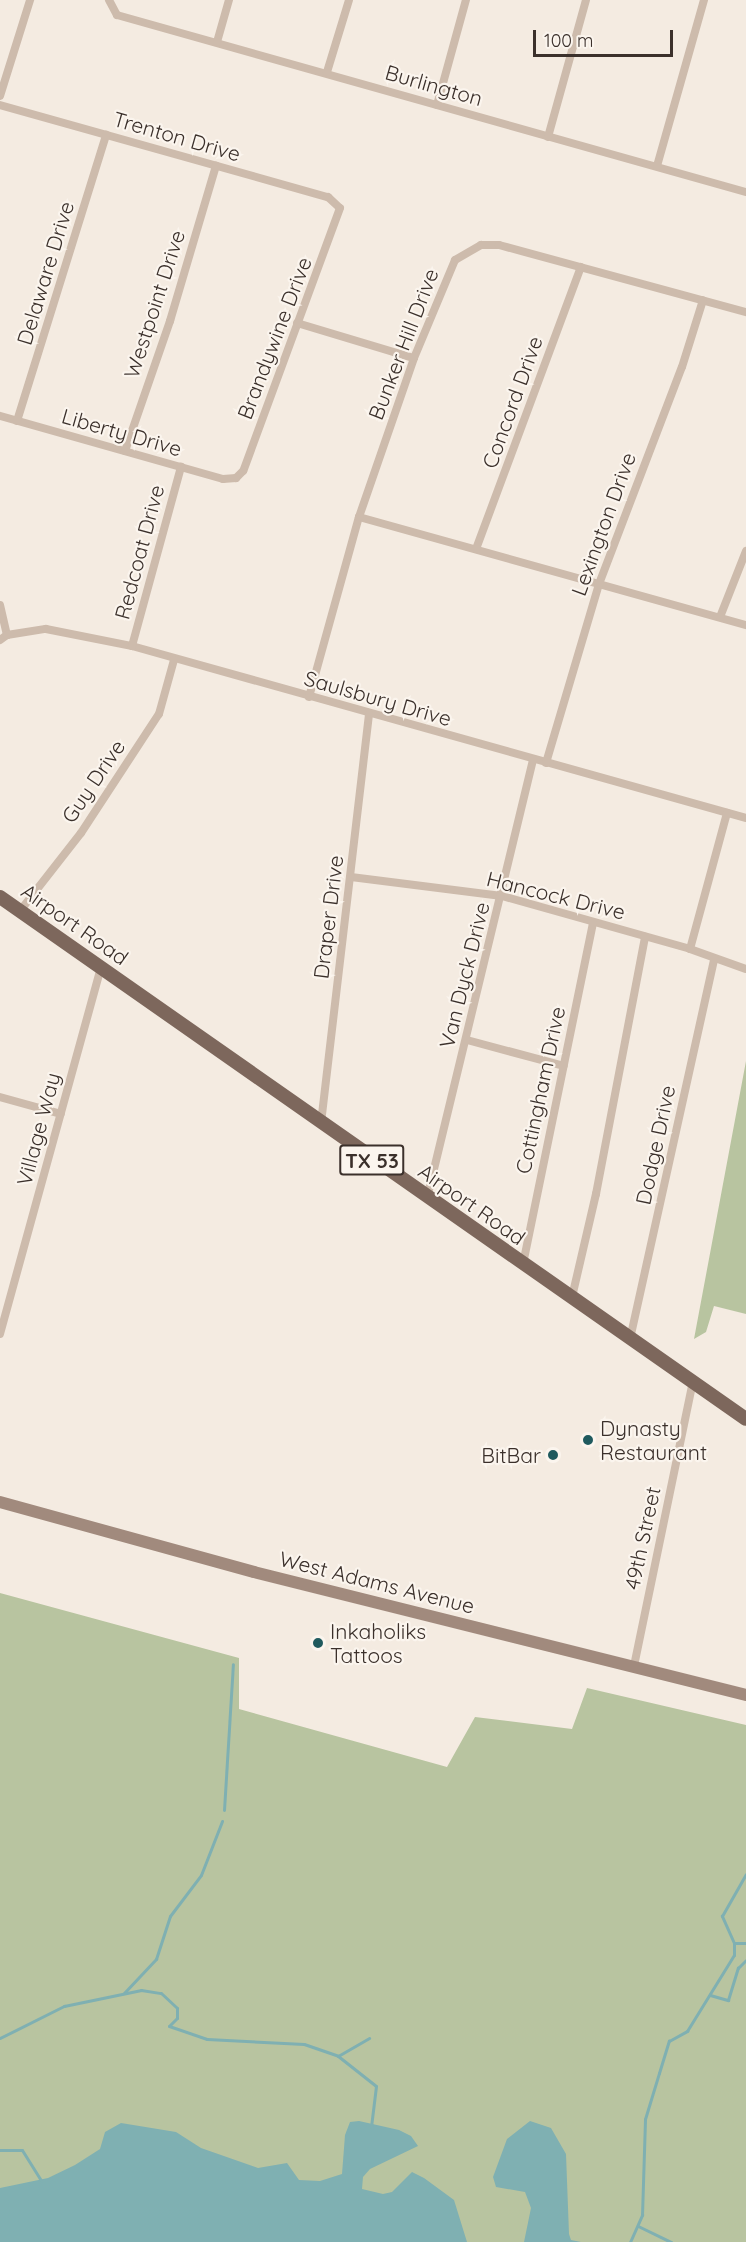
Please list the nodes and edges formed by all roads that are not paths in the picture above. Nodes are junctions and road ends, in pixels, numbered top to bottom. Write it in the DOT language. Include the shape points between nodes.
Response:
graph roads {
  1 [pos="30,0"];
  2 [pos="109,0"];
  3 [pos="229,0"];
  4 [pos="349,0"];
  5 [pos="466,0"];
  6 [pos="586,0"];
  7 [pos="704,0"];
  8 [pos="217,42"];
  9 [pos="327,72"];
  10 [pos="0,96"];
  11 [pos="0,105"];
  12 [pos="437,105"];
  13 [pos="106,135"];
  14 [pos="548,137"];
  15 [pos="216,166"];
  16 [pos="657,166"];
  17 [pos="746,192"];
  18 [pos="340,208"];
  19 [pos="580,267"];
  20 [pos="703,300"];
  21 [pos="746,312"];
  22 [pos="297,323"];
  23 [pos="414,358"];
  24 [pos="0,416"];
  25 [pos="17,421"];
  26 [pos="124,451"];
  27 [pos="181,467"];
  28 [pos="236,478"];
  29 [pos="359,517"];
  30 [pos="476,549"];
  31 [pos="746,551"];
  32 [pos="599,584"];
  33 [pos="0,605"];
  34 [pos="720,617"];
  35 [pos="746,625"];
  36 [pos="4,638"];
  37 [pos="132,646"];
  38 [pos="174,660"];
  39 [pos="309,697"];
  40 [pos="369,715"];
  41 [pos="534,760"];
  42 [pos="546,763"];
  43 [pos="727,813"];
  44 [pos="746,818"];
  45 [pos="351,878"];
  46 [pos="502,896"];
  47 [pos="0,897"];
  48 [pos="20,911"];
  49 [pos="593,923"];
  50 [pos="645,937"];
  51 [pos="690,949"];
  52 [pos="714,959"];
  53 [pos="101,968"];
  54 [pos="746,969"];
  55 [pos="467,1040"];
  56 [pos="564,1066"];
  57 [pos="0,1097"];
  58 [pos="61,1114"];
  59 [pos="321,1124"];
  60 [pos="427,1199"];
  61 [pos="523,1265"];
  62 [pos="572,1297"];
  63 [pos="2,1316"];
  64 [pos="0,1334"];
  65 [pos="630,1339"];
  66 [pos="693,1383"];
  67 [pos="746,1419"];
  68 [pos="0,1502"];
  69 [pos="634,1666"];
  70 [pos="746,1695"];
  1 -- 10 [label="street"];
  2 -- 8 [label="street, Burlington" via="112,11"];
  3 -- 8 [label="street"];
  4 -- 9 [label="street"];
  5 -- 12 [label="street"];
  6 -- 14 [label="street"];
  7 -- 16 [label="street"];
  8 -- 9 [label="street, Burlington"];
  9 -- 12 [label="street, Burlington"];
  11 -- 13 [label="street, Trenton Drive"];
  12 -- 14 [label="street, Burlington"];
  13 -- 15 [label="street, Trenton Drive"];
  13 -- 25 [label="street, Delaware Drive"];
  14 -- 16 [label="street, Burlington"];
  15 -- 18 [label="street, Trenton Drive" via="328,197"];
  15 -- 26 [label="street, Westpoint Drive" via="170,321"];
  16 -- 17 [label="street, Burlington"];
  18 -- 22 [label="street, Brandywine Drive" via="335,231"];
  19 -- 20 [label="street, Bunker Hill Drive"];
  19 -- 23 [label="street, Bunker Hill Drive" via="499,246 482,245 466,251 446,275"];
  19 -- 30 [label="street, Concord Drive"];
  20 -- 21 [label="street, Bunker Hill Drive"];
  20 -- 32 [label="street, Lexington Drive" via="682,367"];
  22 -- 23 [label="street"];
  22 -- 28 [label="street, Brandywine Drive" via="243,471"];
  23 -- 29 [label="street, Bunker Hill Drive"];
  24 -- 25 [label="street, Liberty Drive"];
  25 -- 26 [label="street, Liberty Drive"];
  26 -- 27 [label="street, Liberty Drive"];
  27 -- 28 [label="street, Liberty Drive"];
  27 -- 37 [label="street, Redcoat Drive"];
  29 -- 30 [label="street"];
  29 -- 39 [label="street, Bunker Hill Drive"];
  30 -- 32 [label="street"];
  31 -- 34 [label="street"];
  32 -- 34 [label="street"];
  32 -- 42 [label="street, Lexington Drive"];
  33 -- 36 [label="street"];
  34 -- 35 [label="street"];
  36 -- 37 [label="street, Saulsbury Drive" via="46,629"];
  37 -- 38 [label="street, Saulsbury Drive"];
  38 -- 39 [label="street, Saulsbury Drive"];
  38 -- 48 [label="street, Guy Drive" via="159,714 81,833"];
  39 -- 40 [label="street, Saulsbury Drive"];
  40 -- 41 [label="street, Saulsbury Drive"];
  40 -- 45 [label="street, Draper Drive"];
  41 -- 42 [label="street, Saulsbury Drive"];
  41 -- 46 [label="street, Van Dyck Drive"];
  42 -- 43 [label="street, Saulsbury Drive"];
  43 -- 44 [label="street, Saulsbury Drive"];
  43 -- 51 [label="street"];
  45 -- 46 [label="street, Hancock Drive"];
  45 -- 59 [label="street, Draper Drive"];
  46 -- 49 [label="street, Hancock Drive"];
  46 -- 55 [label="street, Van Dyck Drive"];
  47 -- 48 [label="main road, Airport Road / TX 53"];
  48 -- 53 [label="main road, Airport Road / TX 53"];
  49 -- 50 [label="street, Hancock Drive"];
  49 -- 56 [label="street, Cottingham Drive"];
  50 -- 51 [label="street, Hancock Drive"];
  50 -- 62 [label="street" via="596,1194"];
  51 -- 52 [label="street, Hancock Drive"];
  52 -- 54 [label="street, Hancock Drive"];
  52 -- 65 [label="street, Dodge Drive"];
  53 -- 58 [label="street, Village Way"];
  53 -- 59 [label="main road, Airport Road / TX 53"];
  55 -- 56 [label="street"];
  55 -- 60 [label="street, Van Dyck Drive"];
  56 -- 61 [label="street, Cottingham Drive"];
  57 -- 58 [label="street"];
  58 -- 63 [label="street, Village Way"];
  59 -- 60 [label="main road, Airport Road / TX 53"];
  60 -- 61 [label="main road, Airport Road / TX 53"];
  61 -- 62 [label="main road, Airport Road / TX 53"];
  62 -- 65 [label="main road, Airport Road / TX 53"];
  63 -- 64 [label="street, Village Way"];
  65 -- 66 [label="main road, Airport Road / TX 53"];
  66 -- 67 [label="main road, Airport Road / TX 53"];
  66 -- 69 [label="street, 49th Street"];
  68 -- 69 [label="main road, West Adams Avenue" via="254,1572"];
  69 -- 70 [label="main road, West Adams Avenue"];
}
